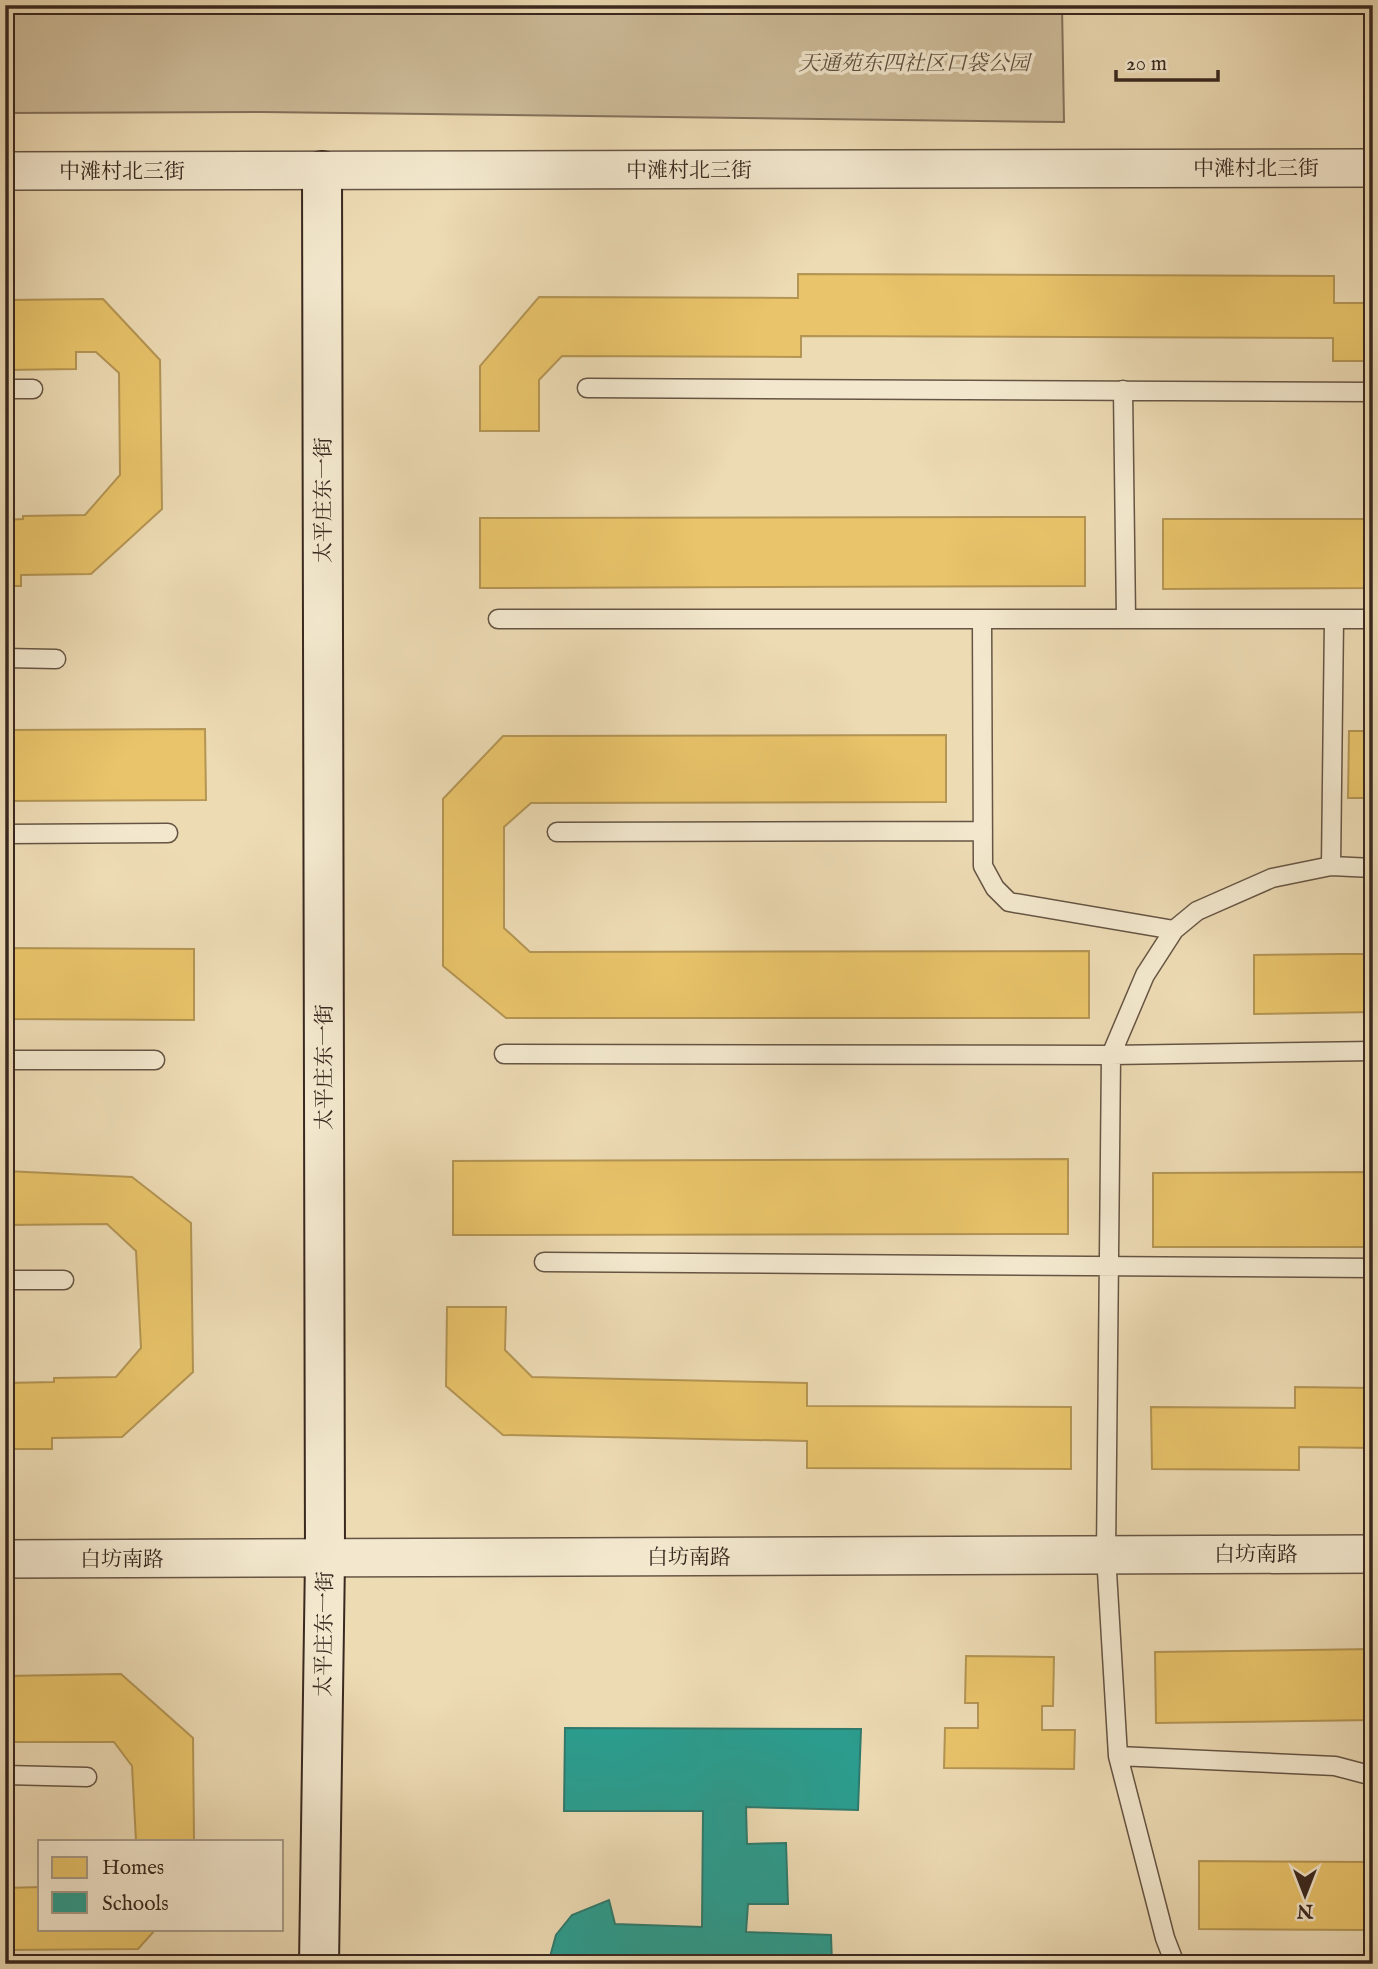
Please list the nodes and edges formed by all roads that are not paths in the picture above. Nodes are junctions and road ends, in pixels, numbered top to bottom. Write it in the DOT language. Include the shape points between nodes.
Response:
graph roads {
  1 [pos="1373,168"];
  2 [pos="5,171"];
  3 [pos="322,171"];
  4 [pos="587,388"];
  5 [pos="5,389"];
  6 [pos="33,389"];
  7 [pos="1123,390"];
  8 [pos="1373,392"];
  9 [pos="498,619"];
  10 [pos="982,619"];
  11 [pos="1126,619"];
  12 [pos="1334,619"];
  13 [pos="1373,619"];
  14 [pos="5,658"];
  15 [pos="56,659"];
  16 [pos="983,831"];
  17 [pos="557,832"];
  18 [pos="5,834"];
  19 [pos="169,834"];
  20 [pos="1331,866"];
  21 [pos="1373,868"];
  22 [pos="1174,930"];
  23 [pos="1373,1051"];
  24 [pos="504,1054"];
  25 [pos="1111,1055"];
  26 [pos="5,1060"];
  27 [pos="155,1060"];
  28 [pos="544,1262"];
  29 [pos="1108,1266"];
  30 [pos="1373,1268"];
  31 [pos="5,1280"];
  32 [pos="64,1280"];
  33 [pos="1373,1553"];
  34 [pos="1106,1555"];
  35 [pos="5,1559"];
  36 [pos="325,1559"];
  37 [pos="1118,1756"];
  38 [pos="5,1775"];
  39 [pos="1373,1776"];
  40 [pos="87,1777"];
  41 [pos="319,1964"];
  42 [pos="1175,1964"];
  1 -- 3 [label="street, 中滩村北三街"];
  2 -- 3 [label="street, 中滩村北三街"];
  3 -- 36 [label="street, 太平庄东一街"];
  4 -- 7 [label="lane"];
  5 -- 6 [label="lane"];
  7 -- 8 [label="lane"];
  7 -- 11 [label="lane"];
  9 -- 10 [label="lane"];
  10 -- 11 [label="lane"];
  10 -- 16 [label="lane"];
  11 -- 12 [label="lane"];
  12 -- 13 [label="lane"];
  12 -- 20 [label="lane"];
  14 -- 15 [label="lane"];
  16 -- 17 [label="lane"];
  16 -- 22 [label="lane" via="983,866 1009,902"];
  18 -- 19 [label="lane"];
  20 -- 21 [label="lane"];
  20 -- 22 [label="lane" via="1272,878 1197,911"];
  22 -- 25 [label="lane" via="1145,975"];
  23 -- 25 [label="lane"];
  24 -- 25 [label="lane"];
  25 -- 29 [label="lane"];
  26 -- 27 [label="lane"];
  28 -- 29 [label="lane"];
  29 -- 30 [label="lane"];
  29 -- 34 [label="lane"];
  31 -- 32 [label="lane"];
  33 -- 34 [label="street, 白坊南路"];
  34 -- 36 [label="street, 白坊南路"];
  34 -- 37 [label="lane"];
  35 -- 36 [label="street, 白坊南路"];
  36 -- 41 [label="street, 太平庄东一街"];
  37 -- 39 [label="lane" via="1335,1766"];
  37 -- 42 [label="lane"];
  38 -- 40 [label="lane"];
}
